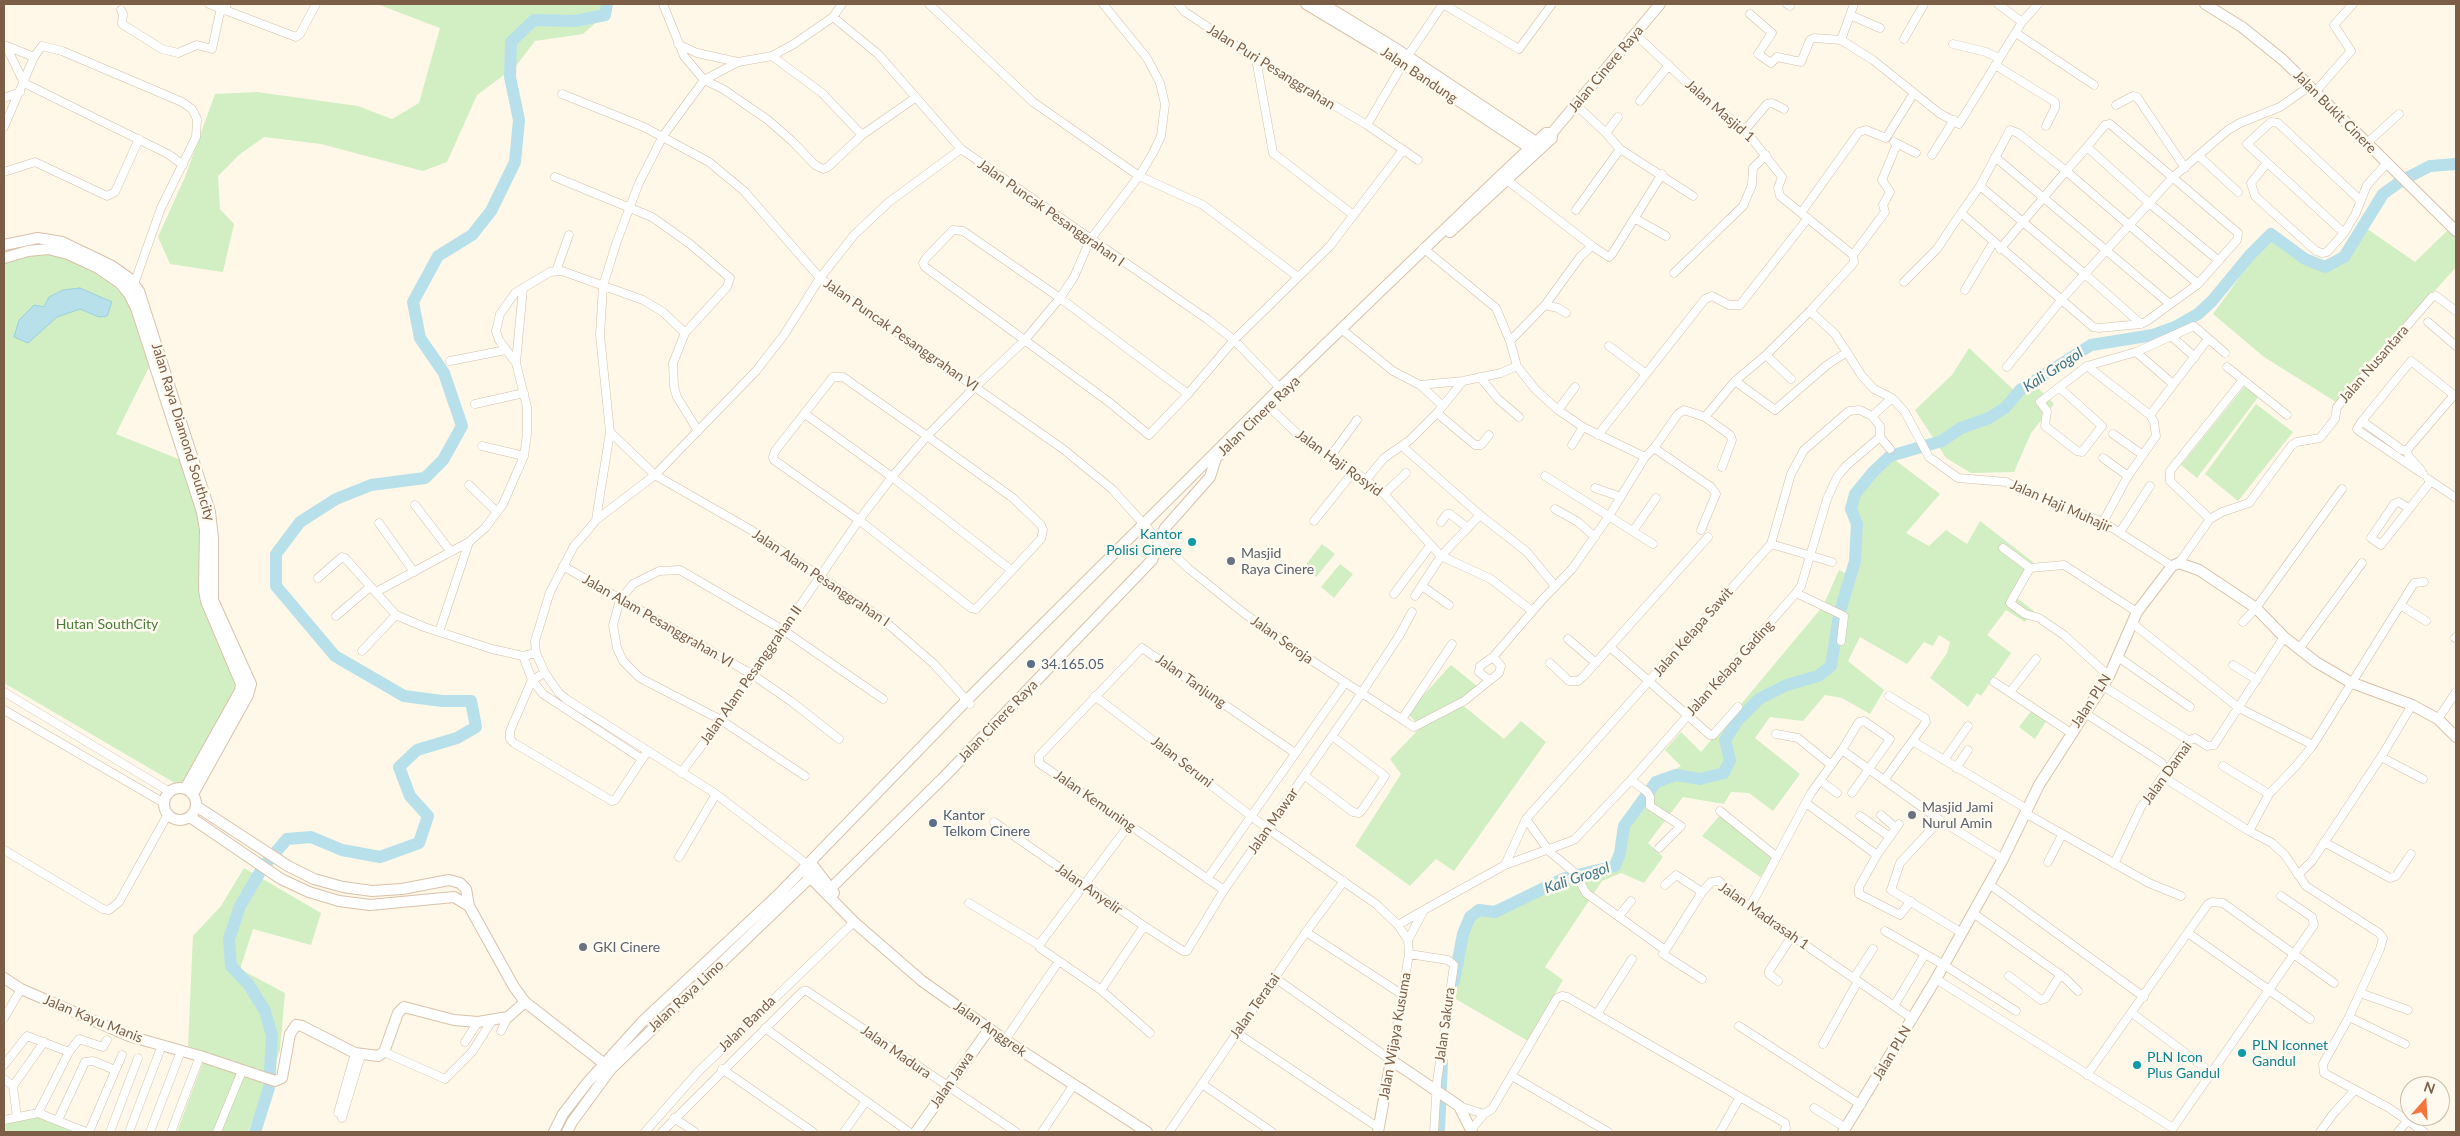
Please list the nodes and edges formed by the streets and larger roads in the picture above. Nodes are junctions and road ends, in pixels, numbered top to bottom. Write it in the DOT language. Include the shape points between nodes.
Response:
graph roads {
  1 [pos="209,4"];
  2 [pos="316,4"];
  3 [pos="663,4"];
  4 [pos="842,4"];
  5 [pos="929,4"];
  6 [pos="1103,4"];
  7 [pos="1178,4"];
  8 [pos="1306,4"];
  9 [pos="1323,4"];
  10 [pos="1443,4"];
  11 [pos="1660,4"];
  12 [pos="1854,4"];
  13 [pos="1924,4"];
  14 [pos="1998,4"];
  15 [pos="2038,4"];
  16 [pos="2205,4"];
  17 [pos="2353,4"];
  18 [pos="1549,5"];
  19 [pos="226,7"];
  20 [pos="122,10"];
  21 [pos="1750,14"];
  22 [pos="1850,15"];
  23 [pos="833,17"];
  24 [pos="2022,22"];
  25 [pos="1880,28"];
  26 [pos="2016,33"];
  27 [pos="1635,34"];
  28 [pos="1904,39"];
  29 [pos="1841,40"];
  30 [pos="678,44"];
  31 [pos="1953,44"];
  32 [pos="5,46"];
  33 [pos="772,56"];
  34 [pos="34,57"];
  35 [pos="2000,58"];
  36 [pos="1256,59"];
  37 [pos="1405,61"];
  38 [pos="738,62"];
  39 [pos="1669,65"];
  40 [pos="1995,65"];
  41 [pos="704,80"];
  42 [pos="24,83"];
  43 [pos="2094,85"];
  44 [pos="2313,88"];
  45 [pos="20,92"];
  46 [pos="1914,93"];
  47 [pos="562,94"];
  48 [pos="4,98"];
  49 [pos="916,98"];
  50 [pos="1640,101"];
  51 [pos="1576,105"];
  52 [pos="2116,105"];
  53 [pos="1784,109"];
  54 [pos="2399,114"];
  55 [pos="1618,117"];
  56 [pos="1954,120"];
  57 [pos="1367,126"];
  58 [pos="2046,126"];
  59 [pos="4,127"];
  60 [pos="1745,130"];
  61 [pos="1552,133"];
  62 [pos="1606,133"];
  63 [pos="862,135"];
  64 [pos="663,136"];
  65 [pos="1886,138"];
  66 [pos="139,139"];
  67 [pos="2368,143"];
  68 [pos="1897,144"];
  69 [pos="1533,145"];
  70 [pos="2087,147"];
  71 [pos="961,149"];
  72 [pos="1620,149"];
  73 [pos="1403,150"];
  74 [pos="1916,153"];
  75 [pos="1766,155"];
  76 [pos="1932,155"];
  77 [pos="2199,156"];
  78 [pos="1995,157"];
  79 [pos="1418,160"];
  80 [pos="2267,163"];
  81 [pos="2387,163"];
  82 [pos="183,165"];
  83 [pos="2185,168"];
  84 [pos="2066,171"];
  85 [pos="4,172"];
  86 [pos="1662,174"];
  87 [pos="1139,176"];
  88 [pos="555,177"];
  89 [pos="2173,177"];
  90 [pos="1503,178"];
  91 [pos="1980,186"];
  92 [pos="2238,192"];
  93 [pos="1693,196"];
  94 [pos="2044,198"];
  95 [pos="2360,200"];
  96 [pos="2149,203"];
  97 [pos="629,206"];
  98 [pos="1576,210"];
  99 [pos="1801,213"];
  100 [pos="1352,214"];
  101 [pos="1962,214"];
  102 [pos="1634,218"];
  103 [pos="1808,218"];
  104 [pos="2021,222"];
  105 [pos="2129,226"];
  106 [pos="2456,231"];
  107 [pos="2344,233"];
  108 [pos="569,235"];
  109 [pos="1666,236"];
  110 [pos="1090,240"];
  111 [pos="1993,243"];
  112 [pos="4,246"];
  113 [pos="1592,246"];
  114 [pos="2000,249"];
  115 [pos="1426,250"];
  116 [pos="2107,250"];
  117 [pos="1853,255"];
  118 [pos="4,258"];
  119 [pos="2219,261"];
  120 [pos="556,271"];
  121 [pos="1674,273"];
  122 [pos="2086,275"];
  123 [pos="1298,277"];
  124 [pos="820,278"];
  125 [pos="1904,282"];
  126 [pos="2198,284"];
  127 [pos="603,286"];
  128 [pos="523,288"];
  129 [pos="132,289"];
  130 [pos="1966,290"];
  131 [pos="1060,298"];
  132 [pos="2062,299"];
  133 [pos="2170,304"];
  134 [pos="1545,305"];
  135 [pos="1810,311"];
  136 [pos="2456,311"];
  137 [pos="1566,313"];
  138 [pos="2428,322"];
  139 [pos="2141,324"];
  140 [pos="1345,332"];
  141 [pos="685,333"];
  142 [pos="2171,336"];
  143 [pos="2208,339"];
  144 [pos="1234,340"];
  145 [pos="1510,340"];
  146 [pos="1024,341"];
  147 [pos="1609,346"];
  148 [pos="2456,346"];
  149 [pos="506,350"];
  150 [pos="1847,352"];
  151 [pos="2136,352"];
  152 [pos="1766,354"];
  153 [pos="2225,354"];
  154 [pos="2195,357"];
  155 [pos="450,361"];
  156 [pos="516,363"];
  157 [pos="1517,366"];
  158 [pos="2087,366"];
  159 [pos="2007,367"];
  160 [pos="2227,367"];
  161 [pos="1644,373"];
  162 [pos="1480,377"];
  163 [pos="1791,379"];
  164 [pos="2243,380"];
  165 [pos="1464,381"];
  166 [pos="1735,381"];
  167 [pos="2173,384"];
  168 [pos="1420,385"];
  169 [pos="976,387"];
  170 [pos="1575,387"];
  171 [pos="2060,388"];
  172 [pos="1282,390"];
  173 [pos="524,393"];
  174 [pos="1188,394"];
  175 [pos="2455,394"];
  176 [pos="1892,398"];
  177 [pos="475,404"];
  178 [pos="1267,405"];
  179 [pos="1444,406"];
  180 [pos="1558,410"];
  181 [pos="1437,413"];
  182 [pos="805,414"];
  183 [pos="2150,414"];
  184 [pos="2287,415"];
  185 [pos="1705,416"];
  186 [pos="1872,416"];
  187 [pos="1519,417"];
  188 [pos="1357,420"];
  189 [pos="2362,420"];
  190 [pos="2350,424"];
  191 [pos="1583,427"];
  192 [pos="2357,429"];
  193 [pos="698,431"];
  194 [pos="610,432"];
  195 [pos="2113,434"];
  196 [pos="1598,435"];
  197 [pos="927,436"];
  198 [pos="1489,436"];
  199 [pos="1880,437"];
  200 [pos="1572,445"];
  201 [pos="482,446"];
  202 [pos="1402,446"];
  203 [pos="1654,448"];
  204 [pos="1890,449"];
  205 [pos="2404,450"];
  206 [pos="2143,455"];
  207 [pos="2395,455"];
  208 [pos="524,456"];
  209 [pos="1330,457"];
  210 [pos="1644,457"];
  211 [pos="2103,458"];
  212 [pos="1722,466"];
  213 [pos="1354,471"];
  214 [pos="1406,473"];
  215 [pos="2423,474"];
  216 [pos="655,476"];
  217 [pos="1545,476"];
  218 [pos="2128,476"];
  219 [pos="892,477"];
  220 [pos="1366,480"];
  221 [pos="2431,482"];
  222 [pos="470,485"];
  223 [pos="2150,486"];
  224 [pos="1595,488"];
  225 [pos="2342,489"];
  226 [pos="1384,494"];
  227 [pos="1621,497"];
  228 [pos="1656,498"];
  229 [pos="2456,498"];
  230 [pos="414,505"];
  231 [pos="2408,508"];
  232 [pos="1555,509"];
  233 [pos="497,512"];
  234 [pos="1480,515"];
  235 [pos="1609,516"];
  236 [pos="596,520"];
  237 [pos="859,520"];
  238 [pos="2210,520"];
  239 [pos="1314,521"];
  240 [pos="1441,522"];
  241 [pos="2103,522"];
  242 [pos="379,523"];
  243 [pos="1146,525"];
  244 [pos="1468,528"];
  245 [pos="1700,530"];
  246 [pos="1633,531"];
  247 [pos="2120,532"];
  248 [pos="1595,537"];
  249 [pos="1708,537"];
  250 [pos="469,542"];
  251 [pos="1160,542"];
  252 [pos="1653,544"];
  253 [pos="1771,544"];
  254 [pos="1430,546"];
  255 [pos="2003,548"];
  256 [pos="451,552"];
  257 [pos="1441,556"];
  258 [pos="1809,556"];
  259 [pos="1832,562"];
  260 [pos="2362,563"];
  261 [pos="2175,564"];
  262 [pos="563,566"];
  263 [pos="2030,568"];
  264 [pos="1011,570"];
  265 [pos="414,572"];
  266 [pos="820,576"];
  267 [pos="318,578"];
  268 [pos="2424,582"];
  269 [pos="1422,586"];
  270 [pos="1555,586"];
  271 [pos="373,590"];
  272 [pos="1796,593"];
  273 [pos="1394,594"];
  274 [pos="1415,596"];
  275 [pos="620,600"];
  276 [pos="1449,605"];
  277 [pos="2400,605"];
  278 [pos="2256,608"];
  279 [pos="1532,611"];
  280 [pos="1412,612"];
  281 [pos="2137,612"];
  282 [pos="396,615"];
  283 [pos="336,616"];
  284 [pos="2426,621"];
  285 [pos="2243,622"];
  286 [pos="2132,623"];
  287 [pos="783,630"];
  288 [pos="439,632"];
  289 [pos="2284,637"];
  290 [pos="1568,639"];
  291 [pos="1841,641"];
  292 [pos="1452,644"];
  293 [pos="1610,647"];
  294 [pos="2298,649"];
  295 [pos="362,651"];
  296 [pos="536,654"];
  297 [pos="523,656"];
  298 [pos="1493,657"];
  299 [pos="2118,657"];
  300 [pos="2036,659"];
  301 [pos="1550,663"];
  302 [pos="1596,663"];
  303 [pos="2233,665"];
  304 [pos="545,673"];
  305 [pos="753,675"];
  306 [pos="2109,676"];
  307 [pos="532,680"];
  308 [pos="1489,680"];
  309 [pos="2257,680"];
  310 [pos="1650,681"];
  311 [pos="1994,682"];
  312 [pos="2350,682"];
  313 [pos="1345,683"];
  314 [pos="2102,686"];
  315 [pos="4,692"];
  316 [pos="2010,692"];
  317 [pos="2456,692"];
  318 [pos="1361,693"];
  319 [pos="1095,696"];
  320 [pos="1890,696"];
  321 [pos="883,699"];
  322 [pos="969,702"];
  323 [pos="2412,706"];
  324 [pos="1738,707"];
  325 [pos="2190,707"];
  326 [pos="2239,708"];
  327 [pos="4,710"];
  328 [pos="2085,713"];
  329 [pos="1688,715"];
  330 [pos="1402,719"];
  331 [pos="2438,719"];
  332 [pos="721,720"];
  333 [pos="1968,726"];
  334 [pos="2070,733"];
  335 [pos="1776,734"];
  336 [pos="1332,736"];
  337 [pos="2456,736"];
  338 [pos="839,739"];
  339 [pos="2188,740"];
  340 [pos="1914,742"];
  341 [pos="2312,745"];
  342 [pos="1842,750"];
  343 [pos="1968,750"];
  344 [pos="647,752"];
  345 [pos="1296,753"];
  346 [pos="2381,756"];
  347 [pos="642,759"];
  348 [pos="1944,760"];
  349 [pos="2162,763"];
  350 [pos="1831,765"];
  351 [pos="2223,766"];
  352 [pos="1956,768"];
  353 [pos="1870,769"];
  354 [pos="681,773"];
  355 [pos="804,776"];
  356 [pos="1305,776"];
  357 [pos="2163,776"];
  358 [pos="1885,779"];
  359 [pos="2422,779"];
  360 [pos="1631,780"];
  361 [pos="1821,781"];
  362 [pos="170,792"];
  363 [pos="189,792"];
  364 [pos="1837,793"];
  365 [pos="1852,793"];
  366 [pos="716,794"];
  367 [pos="2269,794"];
  368 [pos="164,803"];
  369 [pos="1806,803"];
  370 [pos="196,806"];
  371 [pos="1720,811"];
  372 [pos="2026,811"];
  373 [pos="168,814"];
  374 [pos="1250,815"];
  375 [pos="1881,815"];
  376 [pos="190,816"];
  377 [pos="1860,816"];
  378 [pos="1526,819"];
  379 [pos="1940,820"];
  380 [pos="994,822"];
  381 [pos="1129,825"];
  382 [pos="1268,829"];
  383 [pos="2249,831"];
  384 [pos="2062,835"];
  385 [pos="1890,837"];
  386 [pos="2324,842"];
  387 [pos="1659,848"];
  388 [pos="4,850"];
  389 [pos="1549,851"];
  390 [pos="2411,854"];
  391 [pos="1877,855"];
  392 [pos="679,857"];
  393 [pos="1777,857"];
  394 [pos="2003,859"];
  395 [pos="2048,862"];
  396 [pos="2114,864"];
  397 [pos="1505,865"];
  398 [pos="807,866"];
  399 [pos="814,875"];
  400 [pos="2298,875"];
  401 [pos="1207,879"];
  402 [pos="1344,881"];
  403 [pos="1989,884"];
  404 [pos="1083,885"];
  405 [pos="1665,885"];
  406 [pos="829,890"];
  407 [pos="1224,890"];
  408 [pos="1702,892"];
  409 [pos="2181,896"];
  410 [pos="2280,896"];
  411 [pos="1631,901"];
  412 [pos="1911,901"];
  413 [pos="969,903"];
  414 [pos="469,906"];
  415 [pos="1750,907"];
  416 [pos="1424,910"];
  417 [pos="1973,913"];
  418 [pos="1619,916"];
  419 [pos="854,922"];
  420 [pos="1398,925"];
  421 [pos="1144,926"];
  422 [pos="1886,931"];
  423 [pos="1306,932"];
  424 [pos="1962,933"];
  425 [pos="2188,933"];
  426 [pos="1792,936"];
  427 [pos="1408,940"];
  428 [pos="1039,945"];
  429 [pos="1873,949"];
  430 [pos="1187,951"];
  431 [pos="1664,952"];
  432 [pos="1409,954"];
  433 [pos="1925,954"];
  434 [pos="2294,956"];
  435 [pos="1632,960"];
  436 [pos="1059,961"];
  437 [pos="1944,965"];
  438 [pos="2060,975"];
  439 [pos="2009,976"];
  440 [pos="4,978"];
  441 [pos="1275,978"];
  442 [pos="1702,979"];
  443 [pos="1936,979"];
  444 [pos="1856,980"];
  445 [pos="1778,981"];
  446 [pos="2334,983"];
  447 [pos="21,989"];
  448 [pos="1101,990"];
  449 [pos="2078,991"];
  450 [pos="2270,991"];
  451 [pos="2360,993"];
  452 [pos="1402,995"];
  453 [pos="2144,997"];
  454 [pos="525,1002"];
  455 [pos="1894,1006"];
  456 [pos="2408,1010"];
  457 [pos="2016,1011"];
  458 [pos="2132,1013"];
  459 [pos="1597,1014"];
  460 [pos="2349,1016"];
  461 [pos="508,1017"];
  462 [pos="4,1018"];
  463 [pos="493,1019"];
  464 [pos="1913,1019"];
  465 [pos="2310,1019"];
  466 [pos="478,1022"];
  467 [pos="1739,1026"];
  468 [pos="765,1028"];
  469 [pos="989,1029"];
  470 [pos="501,1031"];
  471 [pos="1150,1032"];
  472 [pos="1237,1033"];
  473 [pos="107,1040"];
  474 [pos="1005,1040"];
  475 [pos="44,1042"];
  476 [pos="465,1042"];
  477 [pos="1823,1044"];
  478 [pos="2405,1044"];
  479 [pos="162,1045"];
  480 [pos="182,1051"];
  481 [pos="69,1052"];
  482 [pos="384,1052"];
  483 [pos="122,1054"];
  484 [pos="358,1054"];
  485 [pos="200,1056"];
  486 [pos="138,1058"];
  487 [pos="1391,1060"];
  488 [pos="4,1064"];
  489 [pos="608,1066"];
  490 [pos="722,1069"];
  491 [pos="115,1070"];
  492 [pos="242,1071"];
  493 [pos="2212,1073"];
  494 [pos="2087,1075"];
  495 [pos="1512,1076"];
  496 [pos="4,1079"];
  497 [pos="1202,1084"];
  498 [pos="13,1086"];
  499 [pos="1074,1086"];
  500 [pos="947,1087"];
  501 [pos="2355,1090"];
  502 [pos="1439,1092"];
  503 [pos="1740,1097"];
  504 [pos="866,1101"];
  505 [pos="1861,1105"];
  506 [pos="1459,1106"];
  507 [pos="1814,1108"];
  508 [pos="38,1113"];
  509 [pos="1484,1114"];
  510 [pos="340,1115"];
  511 [pos="2400,1115"];
  512 [pos="17,1117"];
  513 [pos="674,1118"];
  514 [pos="4,1120"];
  515 [pos="58,1120"];
  516 [pos="1378,1130"];
  517 [pos="1845,1130"];
  518 [pos="1472,1131"];
  519 [pos="87,1132"];
  520 [pos="110,1132"];
  521 [pos="129,1132"];
  522 [pos="150,1132"];
  523 [pos="171,1132"];
  524 [pos="217,1132"];
  525 [pos="554,1132"];
  526 [pos="567,1132"];
  527 [pos="645,1132"];
  528 [pos="662,1132"];
  529 [pos="695,1132"];
  530 [pos="812,1132"];
  531 [pos="844,1132"];
  532 [pos="909,1132"];
  533 [pos="916,1132"];
  534 [pos="1016,1132"];
  535 [pos="1042,1132"];
  536 [pos="1146,1132"];
  537 [pos="1169,1132"];
  538 [pos="1272,1132"];
  539 [pos="1434,1132"];
  540 [pos="1608,1132"];
  541 [pos="1720,1132"];
  542 [pos="1784,1132"];
  543 [pos="2320,1132"];
  1 -- 19 [label="street"];
  2 -- 19 [label="street" via="296,37"];
  3 -- 30 [label="street"];
  4 -- 23 [label="street"];
  5 -- 87 [label="street" via="1033,102"];
  6 -- 87 [label="street, Jalan Alam Pesanggrahan II" via="1147,58 1160,82 1165,104 1161,136"];
  7 -- 36 [label="street, Jalan Puri Pesanggrahan" via="1185,12"];
  8 -- 37 [label="street, Jalan Bandung"];
  9 -- 37 [label="street, Jalan Bandung"];
  10 -- 18 [label="street" via="1517,49 1522,47"];
  10 -- 37 [label="street"];
  11 -- 27 [label="street, Jalan Cinere Raya"];
  12 -- 22 [label="street"];
  13 -- 28 [label="street"];
  14 -- 24 [label="street"];
  15 -- 24 [label="street"];
  16 -- 44 [label="street, Jalan Bukit Cinere" via="2242,27"];
  17 -- 44 [label="street" via="2334,25 2352,52"];
  19 -- 20 [label="street" via="220,12 212,49 197,46 178,53 162,49 122,24"];
  21 -- 29 [label="street" via="1772,33 1758,54 1771,64 1777,57 1801,62 1810,40 1814,38"];
  22 -- 25 [label="street"];
  22 -- 29 [label="street"];
  23 -- 33 [label="street"];
  23 -- 49 [label="street, Jalan Puncak Pesanggrahan I" via="878,54"];
  24 -- 26 [label="street"];
  26 -- 35 [label="street"];
  26 -- 43 [label="street"];
  27 -- 39 [label="street, Jalan Masjid 1"];
  27 -- 51 [label="street, Jalan Cinere Raya"];
  29 -- 46 [label="street" via="1873,60"];
  30 -- 38 [label="street" via="697,53"];
  30 -- 41 [label="street" via="691,67"];
  31 -- 35 [label="street"];
  32 -- 34 [label="street"];
  32 -- 42 [label="street"];
  33 -- 38 [label="street"];
  33 -- 63 [label="street" via="822,93"];
  34 -- 42 [label="street"];
  34 -- 82 [label="street" via="42,46 48,46 187,105 195,114 197,128"];
  35 -- 40 [label="street"];
  36 -- 57 [label="street, Jalan Puri Pesanggrahan"];
  36 -- 100 [label="street" via="1273,154"];
  37 -- 57 [label="street"];
  37 -- 69 [label="street, Jalan Bandung"];
  38 -- 41 [label="street"];
  39 -- 50 [label="street"];
  39 -- 60 [label="street, Jalan Masjid 1" via="1700,95"];
  40 -- 56 [label="street" via="1959,124"];
  40 -- 58 [label="street" via="2055,102 2056,108"];
  41 -- 63 [label="street" via="723,88 768,120 815,165 823,168"];
  41 -- 64 [label="street"];
  42 -- 45 [label="street"];
  42 -- 66 [label="street"];
  44 -- 67 [label="street, Jalan Bukit Cinere"];
  44 -- 77 [label="street" via="2228,130"];
  45 -- 48 [label="street"];
  45 -- 59 [label="street"];
  46 -- 56 [label="street" via="1939,113"];
  46 -- 65 [label="street"];
  47 -- 64 [label="street, Jalan Puncak Pesanggrahan VI"];
  49 -- 63 [label="street"];
  49 -- 71 [label="street, Jalan Puncak Pesanggrahan I"];
  51 -- 61 [label="street, Jalan Cinere Raya"];
  51 -- 62 [label="street"];
  52 -- 83 [label="street" via="2137,97"];
  53 -- 60 [label="street" via="1767,104"];
  54 -- 67 [label="street"];
  55 -- 62 [label="street"];
  56 -- 76 [label="street"];
  57 -- 73 [label="street, Jalan Puri Pesanggrahan"];
  60 -- 75 [label="street, Jalan Masjid 1"];
  61 -- 69 [label="street, Jalan Cinere Raya" via="1546,133"];
  61 -- 90 [label="street, Jalan Cinere Raya" via="1552,138"];
  62 -- 72 [label="street"];
  64 -- 97 [label="street"];
  64 -- 124 [label="street, Jalan Puncak Pesanggrahan VI" via="709,162 744,192"];
  65 -- 68 [label="street"];
  65 -- 99 [label="street" via="1866,130 1859,132"];
  66 -- 82 [label="street"];
  66 -- 85 [label="street" via="115,192 107,196 35,162"];
  67 -- 81 [label="street, Jalan Bukit Cinere"];
  68 -- 74 [label="street"];
  68 -- 117 [label="street" via="1882,180 1890,192 1883,205 1885,212"];
  69 -- 90 [label="street, Jalan Cinere Raya"];
  70 -- 84 [label="street"];
  70 -- 89 [label="street" via="2105,125 2110,124"];
  70 -- 96 [label="street"];
  71 -- 110 [label="street, Jalan Puncak Pesanggrahan I"];
  71 -- 124 [label="street" via="889,202 854,235"];
  72 -- 86 [label="street"];
  72 -- 98 [label="street"];
  73 -- 79 [label="street, Jalan Puri Pesanggrahan"];
  73 -- 100 [label="street"];
  75 -- 99 [label="street, Jalan Masjid 1" via="1782,177 1778,188 1780,196"];
  75 -- 121 [label="street" via="1753,168 1752,185 1742,206"];
  77 -- 83 [label="street"];
  77 -- 92 [label="street"];
  78 -- 84 [label="street" via="2008,131 2013,130"];
  78 -- 91 [label="street"];
  78 -- 94 [label="street"];
  80 -- 95 [label="street" via="2247,144 2274,122"];
  80 -- 107 [label="street"];
  80 -- 107 [label="street" via="2251,183 2255,196 2322,254"];
  81 -- 95 [label="street" via="2367,185"];
  81 -- 106 [label="street, Jalan Bukit Cinere"];
  82 -- 129 [label="street" via="162,208"];
  83 -- 89 [label="street"];
  84 -- 94 [label="street"];
  84 -- 105 [label="street"];
  86 -- 93 [label="street"];
  86 -- 102 [label="street"];
  87 -- 110 [label="street, Jalan Alam Pesanggrahan II"];
  87 -- 123 [label="street" via="1202,206"];
  88 -- 97 [label="street"];
  89 -- 96 [label="street"];
  89 -- 119 [label="street" via="2238,233 2237,240"];
  90 -- 113 [label="street"];
  90 -- 115 [label="street, Jalan Cinere Raya"];
  91 -- 101 [label="street"];
  91 -- 104 [label="street"];
  94 -- 104 [label="street"];
  94 -- 116 [label="street"];
  95 -- 107 [label="street"];
  96 -- 105 [label="street"];
  96 -- 119 [label="street"];
  97 -- 127 [label="street"];
  97 -- 141 [label="street" via="668,226 730,278 728,287"];
  99 -- 103 [label="street, Jalan Masjid 1"];
  100 -- 123 [label="street" via="1330,246"];
  101 -- 111 [label="street"];
  101 -- 125 [label="street" via="1937,248"];
  102 -- 109 [label="street"];
  102 -- 113 [label="street" via="1609,257"];
  103 -- 117 [label="street, Jalan Masjid 1"];
  103 -- 161 [label="street" via="1743,302 1729,305 1708,296"];
  104 -- 114 [label="street"];
  104 -- 122 [label="street"];
  105 -- 116 [label="street"];
  105 -- 126 [label="street"];
  108 -- 120 [label="street"];
  110 -- 131 [label="street, Jalan Alam Pesanggrahan II" via="1074,277"];
  110 -- 144 [label="street, Jalan Puncak Pesanggrahan I"];
  111 -- 114 [label="street"];
  111 -- 130 [label="street"];
  112 -- 129 [label="street, Jalan Raya Diamond Southcity" via="38,238 62,242 112,266"];
  113 -- 134 [label="street" via="1580,257"];
  114 -- 132 [label="street"];
  115 -- 140 [label="street, Jalan Cinere Raya"];
  115 -- 145 [label="street" via="1496,308"];
  115 -- 172 [label="street, Jalan Cinere Raya"];
  116 -- 122 [label="street"];
  116 -- 133 [label="street"];
  117 -- 135 [label="street" via="1852,266"];
  118 -- 129 [label="street, Jalan Raya Diamond Southcity" via="34,250 57,250 98,268"];
  119 -- 126 [label="street"];
  120 -- 127 [label="street"];
  120 -- 128 [label="street" via="544,274"];
  122 -- 132 [label="street"];
  122 -- 139 [label="street"];
  123 -- 144 [label="street"];
  124 -- 169 [label="street, Jalan Puncak Pesanggrahan VI"];
  124 -- 193 [label="street" via="772,352"];
  126 -- 133 [label="street"];
  127 -- 141 [label="street" via="652,305"];
  127 -- 194 [label="street" via="600,335"];
  128 -- 149 [label="street" via="508,299 500,314 496,331"];
  128 -- 156 [label="street"];
  129 -- 363 [label="street, Jalan Raya Diamond Southcity" via="139,291 210,512 213,600 251,684 248,695"];
  131 -- 146 [label="street, Jalan Alam Pesanggrahan II"];
  131 -- 146 [label="street" via="963,232 953,230 926,258 925,267"];
  131 -- 174 [label="street"];
  132 -- 139 [label="street" via="2096,328"];
  132 -- 159 [label="street"];
  133 -- 139 [label="street"];
  134 -- 137 [label="street"];
  134 -- 145 [label="street"];
  135 -- 150 [label="street, Jalan Haji Muhajir" via="1835,334"];
  135 -- 152 [label="street"];
  136 -- 238 [label="street, Jalan Nusantara" via="2432,296 2337,406 2335,419 2320,438 2292,445 2249,502"];
  138 -- 148 [label="street"];
  140 -- 168 [label="street" via="1393,371"];
  140 -- 172 [label="street, Jalan Cinere Raya"];
  141 -- 193 [label="street" via="674,363 674,387 681,406"];
  142 -- 143 [label="street" via="2196,326"];
  142 -- 151 [label="street"];
  142 -- 154 [label="street"];
  143 -- 153 [label="street"];
  143 -- 154 [label="street"];
  144 -- 172 [label="street, Jalan Puncak Pesanggrahan I"];
  144 -- 174 [label="street"];
  145 -- 157 [label="street"];
  146 -- 169 [label="street, Jalan Alam Pesanggrahan II"];
  146 -- 174 [label="street" via="1109,402 1148,435"];
  147 -- 161 [label="street"];
  149 -- 155 [label="street"];
  149 -- 156 [label="street"];
  150 -- 166 [label="street" via="1775,410"];
  150 -- 176 [label="street, Jalan Haji Muhajir" via="1874,389"];
  151 -- 158 [label="street"];
  151 -- 167 [label="street"];
  152 -- 163 [label="street"];
  152 -- 166 [label="street"];
  154 -- 167 [label="street"];
  156 -- 173 [label="street"];
  157 -- 162 [label="street"];
  157 -- 180 [label="street" via="1535,390"];
  158 -- 171 [label="street"];
  158 -- 183 [label="street"];
  160 -- 164 [label="street"];
  161 -- 196 [label="street"];
  162 -- 165 [label="street"];
  162 -- 187 [label="street"];
  164 -- 184 [label="street"];
  164 -- 238 [label="street" via="2170,471 2170,481"];
  165 -- 168 [label="street"];
  165 -- 179 [label="street"];
  166 -- 185 [label="street"];
  167 -- 183 [label="street"];
  168 -- 179 [label="street"];
  169 -- 197 [label="street, Jalan Alam Pesanggrahan II"];
  169 -- 243 [label="street, Jalan Puncak Pesanggrahan VI" via="1112,489"];
  170 -- 180 [label="street"];
  171 -- 171 [label="street" via="2102,426 2082,452 2044,423 2047,411 2040,401"];
  172 -- 178 [label="street, Jalan Cinere Raya"];
  173 -- 177 [label="street"];
  173 -- 208 [label="street" via="528,418"];
  175 -- 189 [label="street" via="2411,361"];
  175 -- 205 [label="street"];
  176 -- 186 [label="street"];
  176 -- 241 [label="street, Jalan Haji Muhajir" via="1905,412 1929,457 1958,478 2006,482"];
  178 -- 209 [label="street, Jalan Haji Rosyid" via="1307,443"];
  178 -- 243 [label="street, Jalan Cinere Raya"];
  178 -- 251 [label="street, Jalan Cinere Raya" via="1216,458 1210,477 1166,528"];
  179 -- 181 [label="street"];
  180 -- 191 [label="street"];
  181 -- 198 [label="street" via="1475,445 1481,445"];
  181 -- 202 [label="street"];
  182 -- 197 [label="street" via="830,379 843,376"];
  182 -- 219 [label="street"];
  182 -- 237 [label="street" via="772,457"];
  183 -- 206 [label="street" via="2156,436"];
  185 -- 203 [label="street" via="1684,410"];
  185 -- 212 [label="street" via="1732,440"];
  186 -- 199 [label="street" via="1880,426"];
  186 -- 253 [label="street, Jalan Kelapa Sawit" via="1860,410 1849,411 1804,450 1791,474"];
  188 -- 209 [label="street"];
  189 -- 192 [label="street"];
  189 -- 205 [label="street"];
  190 -- 192 [label="street"];
  191 -- 196 [label="street"];
  191 -- 200 [label="street"];
  192 -- 207 [label="street"];
  193 -- 216 [label="street"];
  194 -- 216 [label="street, Jalan Alam Pesanggrahan I"];
  194 -- 236 [label="street"];
  195 -- 206 [label="street"];
  196 -- 210 [label="street"];
  197 -- 219 [label="street, Jalan Alam Pesanggrahan II"];
  197 -- 264 [label="street" via="1013,498 1041,526 1041,539"];
  199 -- 204 [label="street"];
  199 -- 258 [label="street, Jalan Kelapa Gading" via="1837,477 1826,499"];
  201 -- 208 [label="street"];
  202 -- 220 [label="street" via="1384,458"];
  202 -- 234 [label="street"];
  203 -- 210 [label="street"];
  203 -- 245 [label="street" via="1711,487 1716,494"];
  205 -- 207 [label="street"];
  205 -- 215 [label="street"];
  206 -- 218 [label="street"];
  207 -- 215 [label="street"];
  208 -- 233 [label="street"];
  209 -- 213 [label="street, Jalan Haji Rosyid"];
  210 -- 227 [label="street"];
  211 -- 218 [label="street"];
  213 -- 220 [label="street, Jalan Haji Rosyid"];
  213 -- 239 [label="street"];
  214 -- 226 [label="street"];
  215 -- 221 [label="street"];
  216 -- 236 [label="street"];
  216 -- 266 [label="street, Jalan Alam Pesanggrahan I" via="751,530"];
  217 -- 235 [label="street"];
  218 -- 241 [label="street"];
  219 -- 237 [label="street, Jalan Alam Pesanggrahan II"];
  219 -- 264 [label="street"];
  220 -- 226 [label="street, Jalan Haji Rosyid"];
  221 -- 229 [label="street"];
  221 -- 231 [label="street"];
  222 -- 233 [label="street"];
  223 -- 247 [label="street"];
  224 -- 227 [label="street"];
  225 -- 278 [label="street"];
  226 -- 254 [label="street, Jalan Haji Rosyid"];
  227 -- 235 [label="street"];
  228 -- 246 [label="street"];
  230 -- 256 [label="street"];
  231 -- 231 [label="street" via="2381,545 2371,538 2394,504 2399,502"];
  232 -- 248 [label="street" via="1578,522"];
  233 -- 250 [label="street"];
  234 -- 244 [label="street"];
  234 -- 270 [label="street" via="1527,552"];
  235 -- 246 [label="street"];
  235 -- 248 [label="street"];
  236 -- 262 [label="street" via="574,546"];
  237 -- 264 [label="street" via="971,608 976,609"];
  237 -- 266 [label="street, Jalan Alam Pesanggrahan II"];
  238 -- 261 [label="street"];
  240 -- 244 [label="street" via="1450,514"];
  241 -- 247 [label="street, Jalan Haji Muhajir"];
  242 -- 265 [label="street"];
  243 -- 251 [label="street, Jalan Puncak Pesanggrahan VI"];
  243 -- 322 [label="street, Jalan Cinere Raya"];
  244 -- 257 [label="street"];
  246 -- 252 [label="street"];
  247 -- 261 [label="street, Jalan Haji Muhajir"];
  248 -- 270 [label="street"];
  249 -- 293 [label="street"];
  250 -- 256 [label="street"];
  250 -- 288 [label="street"];
  251 -- 313 [label="street, Jalan Seroja" via="1245,614"];
  251 -- 406 [label="street, Jalan Cinere Raya" via="1152,560 945,776"];
  253 -- 258 [label="street"];
  253 -- 310 [label="street, Jalan Kelapa Sawit"];
  254 -- 257 [label="street, Jalan Haji Rosyid"];
  254 -- 273 [label="street"];
  255 -- 263 [label="street"];
  256 -- 265 [label="street"];
  257 -- 269 [label="street"];
  257 -- 279 [label="street, Jalan Haji Rosyid" via="1491,579"];
  258 -- 259 [label="street"];
  258 -- 272 [label="street, Jalan Kelapa Gading"];
  260 -- 294 [label="street"];
  261 -- 278 [label="street" via="2199,570"];
  261 -- 281 [label="street, Jalan PLN"];
  262 -- 275 [label="street, Jalan Alam Pesanggrahan VI"];
  262 -- 296 [label="street" via="541,617 535,641"];
  263 -- 281 [label="street" via="2064,566"];
  263 -- 306 [label="street" via="2010,603 2064,634"];
  265 -- 271 [label="street"];
  266 -- 287 [label="street, Jalan Alam Pesanggrahan II"];
  266 -- 322 [label="street, Jalan Alam Pesanggrahan I" via="908,639"];
  267 -- 271 [label="street" via="344,557"];
  268 -- 277 [label="street" via="2414,583"];
  269 -- 274 [label="street"];
  269 -- 276 [label="street"];
  270 -- 279 [label="street"];
  271 -- 282 [label="street"];
  271 -- 283 [label="street"];
  272 -- 291 [label="street" via="1844,616"];
  272 -- 329 [label="street, Jalan Kelapa Gading"];
  275 -- 287 [label="street" via="633,584 659,571 680,570"];
  275 -- 305 [label="street, Jalan Alam Pesanggrahan VI"];
  275 -- 332 [label="street" via="614,631 616,648 623,661 640,678"];
  277 -- 284 [label="street"];
  277 -- 312 [label="street"];
  278 -- 285 [label="street"];
  278 -- 289 [label="street"];
  279 -- 298 [label="street"];
  280 -- 318 [label="street, Jalan Mawar"];
  281 -- 286 [label="street, Jalan PLN"];
  282 -- 288 [label="street"];
  282 -- 295 [label="street"];
  286 -- 299 [label="street, Jalan PLN"];
  286 -- 326 [label="street"];
  287 -- 305 [label="street, Jalan Alam Pesanggrahan II"];
  287 -- 321 [label="street"];
  288 -- 297 [label="street"];
  289 -- 294 [label="street"];
  289 -- 309 [label="street, Jalan Damai"];
  290 -- 302 [label="street"];
  292 -- 330 [label="street"];
  293 -- 302 [label="street"];
  293 -- 310 [label="street"];
  294 -- 312 [label="street"];
  296 -- 297 [label="street"];
  296 -- 304 [label="street"];
  297 -- 307 [label="street"];
  298 -- 308 [label="street" via="1501,668"];
  298 -- 308 [label="street" via="1478,670"];
  299 -- 306 [label="street, Jalan PLN"];
  299 -- 325 [label="street"];
  300 -- 316 [label="street"];
  301 -- 302 [label="street" via="1574,682 1584,677"];
  303 -- 309 [label="street"];
  304 -- 307 [label="street"];
  304 -- 344 [label="street" via="566,699"];
  305 -- 332 [label="street, Jalan Alam Pesanggrahan II"];
  305 -- 338 [label="street, Jalan Alam Pesanggrahan VI"];
  306 -- 314 [label="street, Jalan PLN"];
  307 -- 347 [label="street" via="551,701"];
  307 -- 347 [label="street" via="510,731 510,739 514,743 612,801"];
  308 -- 330 [label="street, Jalan Seroja" via="1464,701 1414,727"];
  309 -- 326 [label="street, Jalan Damai"];
  310 -- 329 [label="street"];
  310 -- 378 [label="street, Jalan Kelapa Sawit"];
  311 -- 316 [label="street"];
  312 -- 323 [label="street"];
  312 -- 341 [label="street"];
  313 -- 318 [label="street, Jalan Seroja"];
  313 -- 345 [label="street, Jalan Mawar"];
  314 -- 328 [label="street, Jalan PLN"];
  314 -- 339 [label="street"];
  315 -- 362 [label="street"];
  316 -- 334 [label="street"];
  317 -- 331 [label="street"];
  318 -- 330 [label="street, Jalan Seroja"];
  318 -- 336 [label="street, Jalan Mawar"];
  319 -- 345 [label="street, Jalan Tanjung" via="1144,648"];
  319 -- 374 [label="street, Jalan Seruni"];
  319 -- 381 [label="street, Jalan Kemuning" via="1039,756 1039,763"];
  320 -- 340 [label="street" via="1925,718 1926,723"];
  322 -- 398 [label="street, Jalan Cinere Raya" via="880,796 871,800"];
  323 -- 331 [label="street"];
  323 -- 346 [label="street"];
  324 -- 329 [label="street" via="1713,735"];
  326 -- 339 [label="street, Jalan Damai" via="2214,745 2207,746 2194,738"];
  326 -- 341 [label="street"];
  327 -- 368 [label="street"];
  328 -- 334 [label="street, Jalan PLN"];
  328 -- 349 [label="street"];
  329 -- 360 [label="street, Jalan Kelapa Gading"];
  331 -- 337 [label="street"];
  332 -- 354 [label="street, Jalan Alam Pesanggrahan II"];
  332 -- 355 [label="street"];
  333 -- 348 [label="street"];
  334 -- 372 [label="street, Jalan PLN"];
  335 -- 350 [label="street" via="1798,738"];
  336 -- 356 [label="street, Jalan Mawar"];
  336 -- 356 [label="street" via="1385,776 1359,813 1353,812"];
  339 -- 357 [label="street, Jalan Damai"];
  340 -- 348 [label="street"];
  340 -- 358 [label="street"];
  341 -- 367 [label="street"];
  342 -- 350 [label="street"];
  342 -- 353 [label="street"];
  342 -- 353 [label="street" via="1861,721 1881,732 1890,739"];
  343 -- 352 [label="street"];
  344 -- 347 [label="street"];
  344 -- 354 [label="street"];
  345 -- 374 [label="street, Jalan Mawar"];
  346 -- 359 [label="street"];
  346 -- 386 [label="street"];
  348 -- 352 [label="street"];
  350 -- 361 [label="street"];
  351 -- 367 [label="street"];
  352 -- 372 [label="street"];
  353 -- 358 [label="street"];
  353 -- 365 [label="street"];
  354 -- 366 [label="street"];
  356 -- 382 [label="street, Jalan Mawar"];
  357 -- 383 [label="street"];
  357 -- 396 [label="street, Jalan Damai" via="2142,807"];
  358 -- 379 [label="street"];
  360 -- 387 [label="street" via="1648,795 1650,806 1681,826"];
  360 -- 389 [label="street, Jalan Kelapa Gading" via="1574,840"];
  361 -- 364 [label="street"];
  361 -- 369 [label="street"];
  362 -- 363 [label="street"];
  362 -- 368 [label="street"];
  363 -- 370 [label="street"];
  366 -- 392 [label="street"];
  366 -- 398 [label="street"];
  367 -- 383 [label="street"];
  368 -- 373 [label="street"];
  369 -- 391 [label="street"];
  369 -- 393 [label="street"];
  370 -- 376 [label="street"];
  370 -- 414 [label="street" via="288,866 314,879 343,888 372,891 449,880 466,889"];
  371 -- 393 [label="street"];
  372 -- 384 [label="street"];
  372 -- 394 [label="street, Jalan PLN"];
  373 -- 376 [label="street" via="179,820"];
  373 -- 388 [label="street" via="119,902 109,910"];
  374 -- 382 [label="street, Jalan Seruni"];
  374 -- 401 [label="street, Jalan Mawar"];
  375 -- 385 [label="street" via="1897,826"];
  376 -- 414 [label="street" via="295,886 339,901 370,905 457,898"];
  377 -- 385 [label="street"];
  378 -- 389 [label="street"];
  378 -- 397 [label="street, Jalan Kelapa Sawit"];
  379 -- 394 [label="street"];
  379 -- 412 [label="street" via="1900,862 1891,890"];
  380 -- 404 [label="street, Jalan Anyelir"];
  381 -- 401 [label="street, Jalan Kemuning"];
  381 -- 404 [label="street"];
  382 -- 402 [label="street, Jalan Seruni"];
  382 -- 407 [label="street, Jalan Mawar"];
  383 -- 400 [label="street" via="2285,855"];
  384 -- 395 [label="street"];
  384 -- 396 [label="street"];
  385 -- 391 [label="street"];
  386 -- 390 [label="street" via="2390,878 2396,876"];
  386 -- 400 [label="street"];
  389 -- 397 [label="street, Jalan Kelapa Gading"];
  389 -- 418 [label="street" via="1575,873 1586,893"];
  391 -- 412 [label="street" via="1859,887 1859,894 1900,915"];
  393 -- 415 [label="street"];
  394 -- 403 [label="street, Jalan PLN"];
  396 -- 409 [label="street" via="2149,884"];
  397 -- 416 [label="street, Jalan Kelapa Gading"];
  398 -- 399 [label="street, Jalan Anggrek"];
  398 -- 489 [label="street, Jalan Raya Limo" via="642,1022"];
  399 -- 406 [label="street, Jalan Anggrek"];
  399 -- 489 [label="street, Jalan Raya Limo"];
  400 -- 451 [label="street" via="2306,886 2383,938"];
  401 -- 407 [label="street, Jalan Kemuning"];
  402 -- 420 [label="street, Jalan Seruni"];
  402 -- 423 [label="street, Jalan Teratai"];
  403 -- 417 [label="street, Jalan PLN"];
  403 -- 453 [label="street"];
  404 -- 421 [label="street, Jalan Anyelir"];
  404 -- 428 [label="street"];
  405 -- 408 [label="street" via="1676,875"];
  406 -- 419 [label="street, Jalan Anggrek"];
  407 -- 430 [label="street, Jalan Mawar"];
  408 -- 415 [label="street, Jalan Madrasah 1" via="1711,882 1718,881"];
  408 -- 431 [label="street, Jalan Madrasah 1"];
  410 -- 434 [label="street" via="2314,919 2314,925"];
  411 -- 418 [label="street"];
  412 -- 424 [label="street"];
  413 -- 428 [label="street"];
  414 -- 454 [label="street"];
  415 -- 426 [label="street, Jalan Madrasah 1"];
  416 -- 420 [label="street, Jalan Kelapa Gading"];
  416 -- 427 [label="street"];
  417 -- 424 [label="street, Jalan PLN"];
  417 -- 438 [label="street"];
  418 -- 431 [label="street"];
  419 -- 469 [label="street, Jalan Anggrek" via="922,981"];
  419 -- 527 [label="street, Jalan Banda" via="698,1072"];
  420 -- 427 [label="street, Jalan Seruni"];
  421 -- 430 [label="street, Jalan Anyelir"];
  421 -- 448 [label="street"];
  422 -- 433 [label="street"];
  423 -- 441 [label="street, Jalan Teratai"];
  423 -- 452 [label="street"];
  424 -- 437 [label="street, Jalan PLN"];
  425 -- 434 [label="street" via="2208,904 2218,902"];
  425 -- 450 [label="street"];
  425 -- 453 [label="street"];
  426 -- 444 [label="street, Jalan Madrasah 1"];
  426 -- 445 [label="street" via="1769,972"];
  427 -- 432 [label="street, Jalan Wijaya Kusuma"];
  428 -- 436 [label="street"];
  429 -- 444 [label="street"];
  431 -- 442 [label="street"];
  432 -- 452 [label="street, Jalan Wijaya Kusuma"];
  432 -- 502 [label="street, Jalan Sakura" via="1448,960 1454,965"];
  433 -- 437 [label="street"];
  433 -- 455 [label="street"];
  434 -- 446 [label="street"];
  434 -- 450 [label="street"];
  435 -- 459 [label="street"];
  436 -- 448 [label="street"];
  436 -- 474 [label="street"];
  437 -- 443 [label="street, Jalan PLN"];
  437 -- 457 [label="street"];
  438 -- 439 [label="street" via="2046,998 2041,1000"];
  438 -- 449 [label="street"];
  440 -- 447 [label="street, Jalan Kayu Manis"];
  441 -- 472 [label="street, Jalan Teratai"];
  441 -- 487 [label="street"];
  443 -- 464 [label="street, Jalan PLN"];
  443 -- 494 [label="street"];
  444 -- 455 [label="street, Jalan Madrasah 1"];
  444 -- 477 [label="street"];
  447 -- 462 [label="street"];
  447 -- 479 [label="street, Jalan Kayu Manis" via="120,1033"];
  448 -- 471 [label="street"];
  450 -- 465 [label="street"];
  450 -- 493 [label="street"];
  451 -- 456 [label="street"];
  451 -- 460 [label="street"];
  452 -- 487 [label="street, Jalan Wijaya Kusuma"];
  453 -- 458 [label="street"];
  454 -- 461 [label="street"];
  454 -- 489 [label="street"];
  455 -- 464 [label="street, Jalan Madrasah 1"];
  458 -- 493 [label="street"];
  458 -- 494 [label="street"];
  459 -- 495 [label="street" via="1567,997 1557,998"];
  459 -- 503 [label="street"];
  460 -- 478 [label="street"];
  460 -- 501 [label="street" via="2323,1064 2324,1073"];
  461 -- 463 [label="street"];
  461 -- 470 [label="street"];
  463 -- 466 [label="street"];
  463 -- 482 [label="street" via="472,1052 445,1079"];
  464 -- 505 [label="street, Jalan PLN"];
  466 -- 476 [label="street"];
  466 -- 482 [label="street" via="454,1020 404,1007 398,1013"];
  467 -- 505 [label="street"];
  468 -- 490 [label="street"];
  468 -- 500 [label="street, Jalan Madura" via="801,991 807,991"];
  468 -- 504 [label="street"];
  469 -- 474 [label="street, Jalan Anggrek"];
  469 -- 500 [label="street, Jalan Jawa"];
  472 -- 497 [label="street, Jalan Teratai"];
  472 -- 516 [label="street"];
  473 -- 481 [label="street" via="103,1047 80,1039"];
  474 -- 499 [label="street, Jalan Anggrek"];
  475 -- 481 [label="street"];
  475 -- 488 [label="street" via="27,1036"];
  475 -- 498 [label="street"];
  479 -- 480 [label="street, Jalan Kayu Manis"];
  479 -- 521 [label="street"];
  480 -- 485 [label="street, Jalan Kayu Manis"];
  480 -- 522 [label="street"];
  481 -- 508 [label="street"];
  482 -- 484 [label="street" via="378,1056"];
  483 -- 491 [label="street"];
  484 -- 492 [label="street, Jalan Kayu Manis" via="296,1025 290,1034 282,1078 275,1081"];
  484 -- 510 [label="street"];
  485 -- 492 [label="street, Jalan Kayu Manis"];
  485 -- 523 [label="street"];
  486 -- 520 [label="street"];
  487 -- 502 [label="street"];
  487 -- 516 [label="street, Jalan Wijaya Kusuma"];
  489 -- 525 [label="street, Jalan Raya Limo" via="564,1114"];
  489 -- 526 [label="street, Jalan Raya Limo"];
  490 -- 513 [label="street"];
  490 -- 530 [label="street"];
  491 -- 515 [label="street" via="93,1061 85,1062"];
  491 -- 519 [label="street"];
  492 -- 524 [label="street"];
  493 -- 494 [label="street" via="2172,1128"];
  495 -- 509 [label="street" via="1492,1109"];
  495 -- 540 [label="street"];
  496 -- 498 [label="street"];
  497 -- 537 [label="street, Jalan Teratai"];
  497 -- 538 [label="street"];
  498 -- 512 [label="street"];
  499 -- 535 [label="street"];
  499 -- 536 [label="street, Jalan Anggrek"];
  500 -- 533 [label="street, Jalan Jawa"];
  500 -- 534 [label="street, Jalan Madura"];
  501 -- 511 [label="street"];
  501 -- 543 [label="street"];
  502 -- 506 [label="street"];
  502 -- 539 [label="street, Jalan Sakura"];
  503 -- 541 [label="street"];
  503 -- 542 [label="street" via="1784,1123"];
  504 -- 531 [label="street"];
  504 -- 532 [label="street"];
  505 -- 517 [label="street, Jalan PLN"];
  506 -- 509 [label="street"];
  506 -- 518 [label="street"];
  507 -- 517 [label="street"];
  508 -- 512 [label="street"];
  508 -- 515 [label="street"];
  509 -- 518 [label="street"];
  512 -- 514 [label="street"];
  513 -- 528 [label="street"];
  513 -- 529 [label="street"];
  515 -- 519 [label="street"];
}
